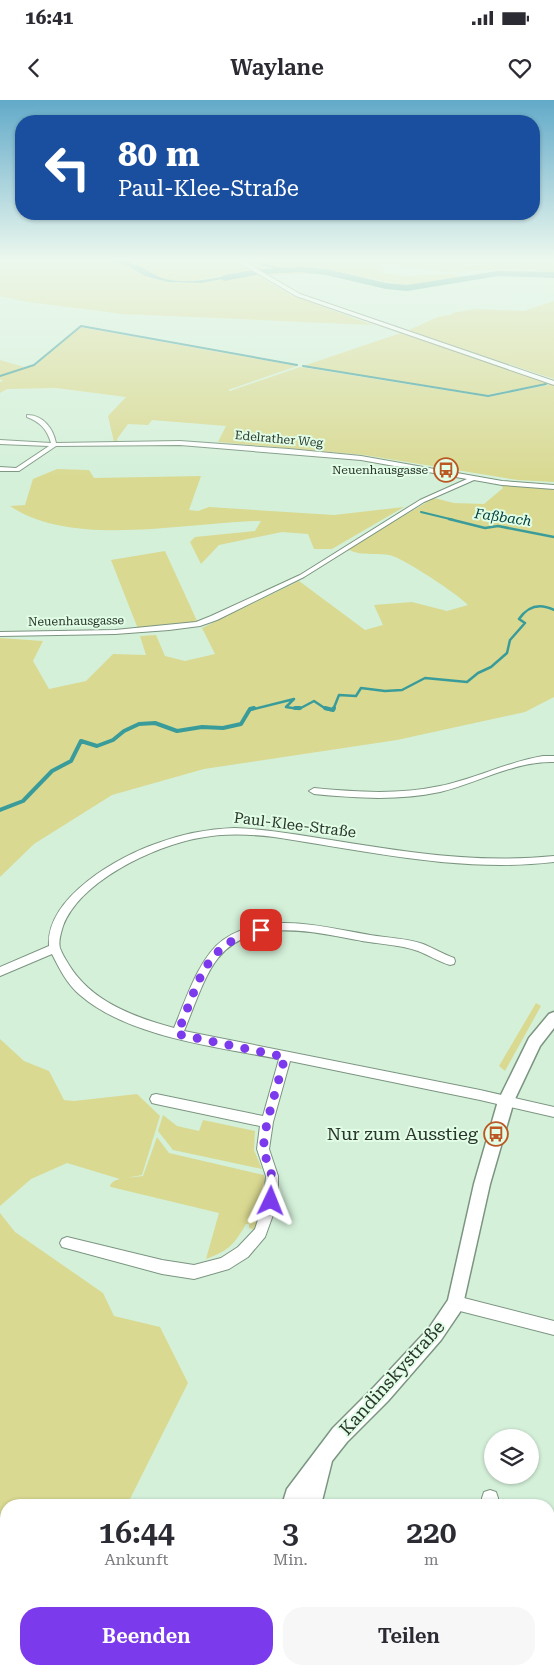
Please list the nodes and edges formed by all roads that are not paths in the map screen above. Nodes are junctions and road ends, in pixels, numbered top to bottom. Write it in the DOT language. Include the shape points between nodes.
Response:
graph roads {
  1 [pos="408,332"];
  2 [pos="554,382"];
  3 [pos="29,416"];
  4 [pos="0,442"];
  5 [pos="54,445"];
  6 [pos="0,469"];
  7 [pos="475,477"];
  8 [pos="554,487"];
  9 [pos="0,634"];
  10 [pos="554,759"];
  11 [pos="314,791"];
  12 [pos="554,859"];
  13 [pos="55,948"];
  14 [pos="450,961"];
  15 [pos="0,972"];
  16 [pos="554,1018"];
  17 [pos="177,1034"];
  18 [pos="285,1057"];
  19 [pos="156,1099"];
  20 [pos="506,1101"];
  21 [pos="554,1112"];
  22 [pos="267,1122"];
  23 [pos="67,1244"];
  24 [pos="456,1303"];
  25 [pos="554,1328"];
  26 [pos="324,1455"];
  27 [pos="293,1499"];
  28 [pos="313,1499"];
  1 -- 2 [label="main road"];
  3 -- 5 [label="street" via="51,430"];
  4 -- 5 [label="street, Edelrather Weg"];
  5 -- 6 [label="street" via="17,470"];
  5 -- 7 [label="street, Edelrather Weg" via="180,442 361,458"];
  7 -- 8 [label="street, Edelrather Weg" via="523,486"];
  7 -- 9 [label="street, Neuenhausgasse" via="422,502 302,576 197,624 115,632"];
  10 -- 11 [label="street" via="534,760 460,784 419,793"];
  12 -- 13 [label="street, Paul-Klee-Straße" via="536,862 470,860 386,852 248,832 196,835 156,846 102,874 68,905 57,927"];
  13 -- 15 [label="street"];
  13 -- 17 [label="street" via="80,988 121,1014"];
  14 -- 17 [label="street" via="419,947 302,927 278,926 244,933 226,942 212,956"];
  16 -- 20 [label="street, Kandinskystraße" via="534,1042"];
  17 -- 18 [label="street"];
  18 -- 20 [label="street"];
  18 -- 22 [label="street"];
  19 -- 22 [label="street"];
  20 -- 21 [label="street"];
  20 -- 24 [label="street, Kandinskystraße" via="482,1184"];
  22 -- 23 [label="street" via="263,1149 272,1176 271,1201 260,1233 243,1252 224,1264 194,1272"];
  24 -- 25 [label="street"];
  24 -- 26 [label="street, Kandinskystraße" via="435,1334"];
  26 -- 27 [label="street, Kandinskystraße"];
  26 -- 28 [label="street, Kandinskystraße"];
}
